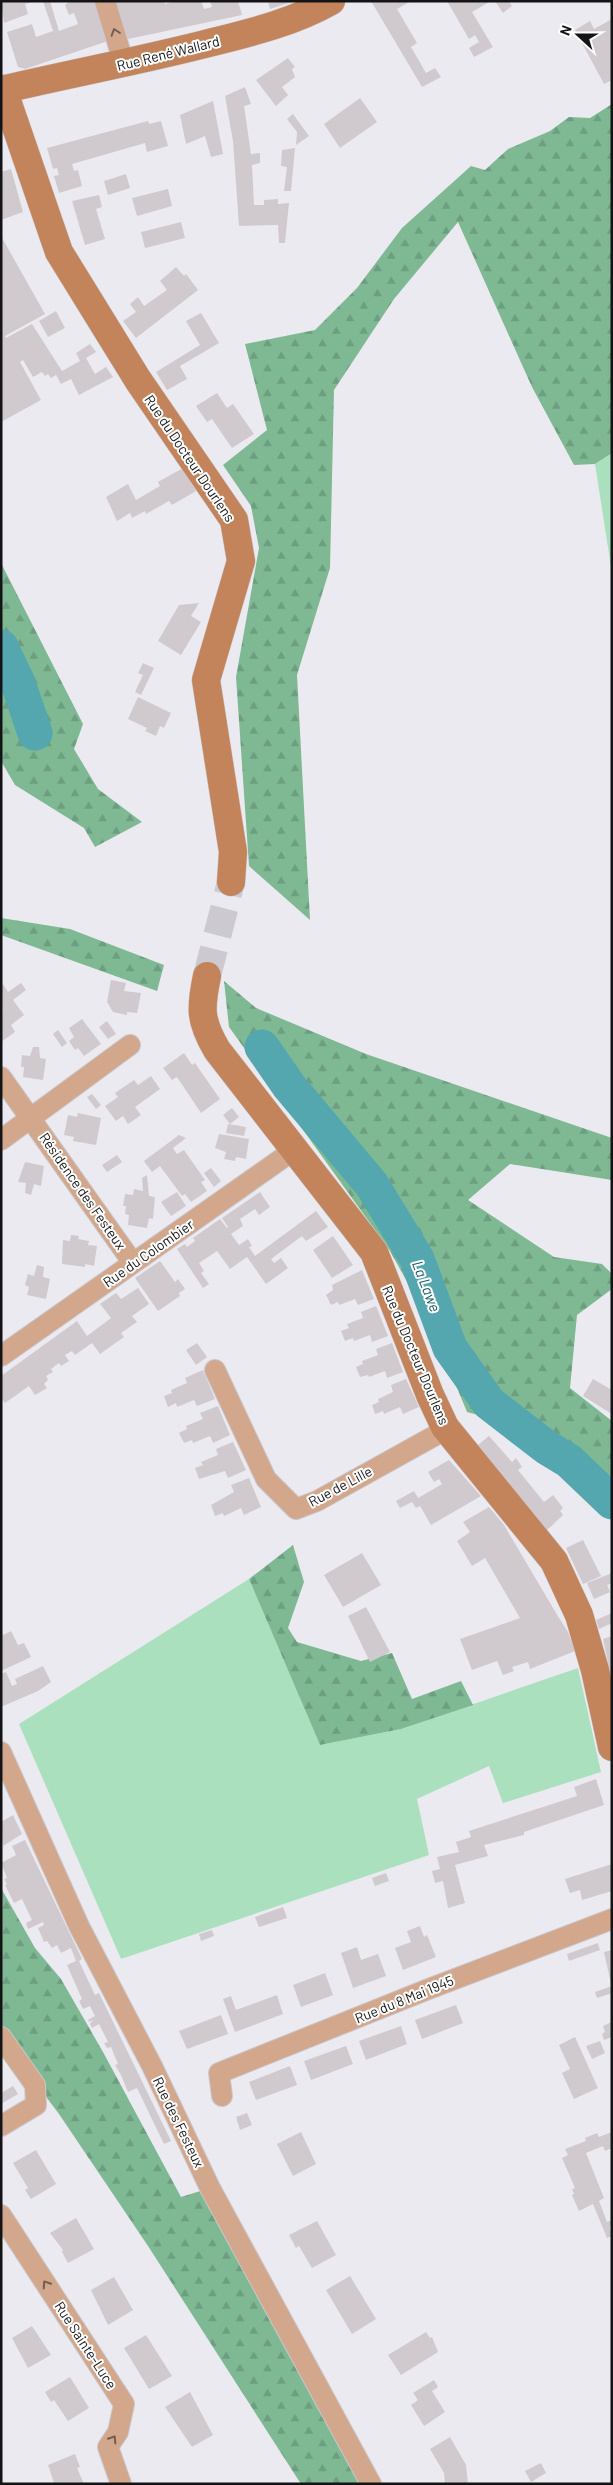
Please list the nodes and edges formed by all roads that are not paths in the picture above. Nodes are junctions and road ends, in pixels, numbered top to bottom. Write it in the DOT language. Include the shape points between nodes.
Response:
graph roads {
  1 [pos="105,1"];
  2 [pos="331,1"];
  3 [pos="124,64"];
  4 [pos="2,86"];
  5 [pos="231,882"];
  6 [pos="207,976"];
  7 [pos="130,1045"];
  8 [pos="1,1077"];
  9 [pos="32,1118"];
  10 [pos="1,1140"];
  11 [pos="294,1150"];
  12 [pos="133,1263"];
  13 [pos="1,1356"];
  14 [pos="215,1370"];
  15 [pos="445,1427"];
  16 [pos="612,1747"];
  17 [pos="1,1752"];
  18 [pos="8,1788"];
  19 [pos="612,1919"];
  20 [pos="1,2037"];
  21 [pos="222,2096"];
  22 [pos="1,2126"];
  23 [pos="1,2215"];
  24 [pos="121,2484"];
  25 [pos="371,2484"];
  3 -- 1 [label="street, one-way"];
  2 -- 3 [label="street, Rue René Wallard" via="296,18 254,32"];
  3 -- 4 [label="street, Rue René Wallard"];
  4 -- 5 [label="street, Rue du Docteur Dourlens" via="59,252 138,380 234,520 241,562 206,680 233,852"];
  6 -- 11 [label="street, Rue du Docteur Dourlens" via="201,1004 206,1031"];
  7 -- 9 [label="street, Résidence des Festeux"];
  8 -- 9 [label="street, Résidence des Festeux"];
  9 -- 10 [label="street, Résidence des Festeux"];
  9 -- 12 [label="street, Résidence des Festeux"];
  11 -- 12 [label="street, Rue du Colombier"];
  11 -- 15 [label="street, Rue du Docteur Dourlens" via="374,1252"];
  12 -- 13 [label="street, Rue du Colombier"];
  14 -- 15 [label="street, Rue de Lille" via="266,1479 296,1509 317,1501"];
  15 -- 16 [label="street, Rue du Docteur Dourlens" via="554,1561 579,1614"];
  17 -- 18 [label="street, Rue des Festeux"];
  18 -- 25 [label="street, Rue des Festeux" via="152,2066 210,2188"];
  19 -- 21 [label="street, Rue du 8 Mai 1945" via="219,2073"];
  20 -- 22 [label="street" via="35,2085 36,2105"];
  24 -- 23 [label="street, Rue Sainte-Luce, one-way" via="108,2447 118,2432 124,2404"];
}
